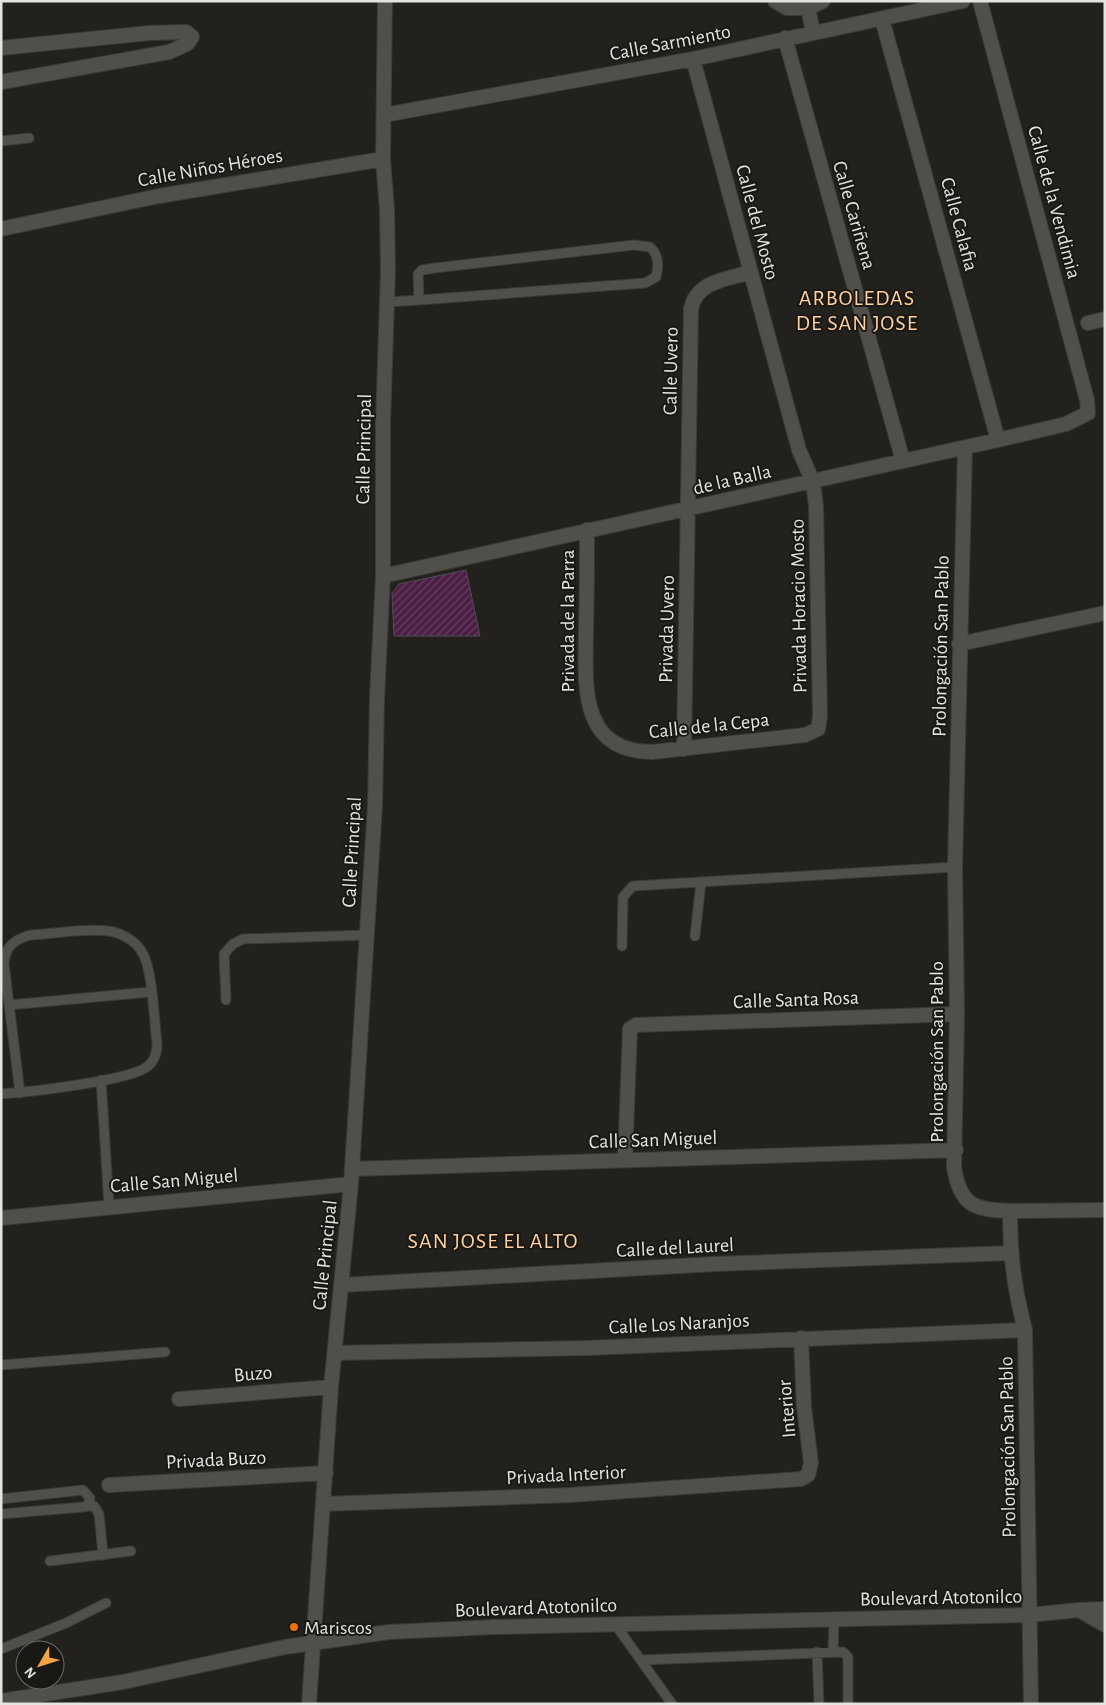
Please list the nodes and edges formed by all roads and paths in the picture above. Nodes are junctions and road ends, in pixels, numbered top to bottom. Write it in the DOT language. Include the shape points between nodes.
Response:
graph roads {
  1 [pos="386,1"];
  2 [pos="775,1"];
  3 [pos="823,1"];
  4 [pos="963,1"];
  5 [pos="980,1"];
  6 [pos="808,8"];
  7 [pos="882,19"];
  8 [pos="813,32"];
  9 [pos="785,38"];
  10 [pos="1,48"];
  11 [pos="693,59"];
  12 [pos="1,82"];
  13 [pos="384,115"];
  14 [pos="29,138"];
  15 [pos="1,141"];
  16 [pos="383,159"];
  17 [pos="1,220"];
  18 [pos="46,220"];
  19 [pos="1,229"];
  20 [pos="751,272"];
  21 [pos="418,300"];
  22 [pos="387,302"];
  23 [pos="1105,319"];
  24 [pos="1088,323"];
  25 [pos="1088,413"];
  26 [pos="998,440"];
  27 [pos="965,448"];
  28 [pos="903,461"];
  29 [pos="813,482"];
  30 [pos="688,510"];
  31 [pos="588,530"];
  32 [pos="383,576"];
  33 [pos="1105,614"];
  34 [pos="959,644"];
  35 [pos="818,729"];
  36 [pos="606,737"];
  37 [pos="684,749"];
  38 [pos="955,867"];
  39 [pos="701,882"];
  40 [pos="366,935"];
  41 [pos="695,936"];
  42 [pos="622,946"];
  43 [pos="150,992"];
  44 [pos="226,1000"];
  45 [pos="9,1005"];
  46 [pos="957,1014"];
  47 [pos="101,1080"];
  48 [pos="20,1093"];
  49 [pos="1,1094"];
  50 [pos="956,1150"];
  51 [pos="625,1160"];
  52 [pos="352,1169"];
  53 [pos="351,1184"];
  54 [pos="109,1206"];
  55 [pos="1105,1210"];
  56 [pos="1010,1211"];
  57 [pos="1,1218"];
  58 [pos="1010,1253"];
  59 [pos="341,1284"];
  60 [pos="1025,1330"];
  61 [pos="801,1338"];
  62 [pos="165,1352"];
  63 [pos="334,1353"];
  64 [pos="1,1366"];
  65 [pos="331,1387"];
  66 [pos="179,1399"];
  67 [pos="326,1473"];
  68 [pos="808,1475"];
  69 [pos="109,1485"];
  70 [pos="18,1497"];
  71 [pos="1,1499"];
  72 [pos="323,1504"];
  73 [pos="88,1506"];
  74 [pos="19,1513"];
  75 [pos="1,1514"];
  76 [pos="131,1551"];
  77 [pos="103,1555"];
  78 [pos="50,1561"];
  79 [pos="106,1603"];
  80 [pos="1105,1609"];
  81 [pos="1078,1610"];
  82 [pos="1029,1616"];
  83 [pos="834,1620"];
  84 [pos="615,1624"];
  85 [pos="1105,1625"];
  86 [pos="314,1643"];
  87 [pos="1,1649"];
  88 [pos="817,1652"];
  89 [pos="833,1652"];
  90 [pos="641,1660"];
  91 [pos="1,1701"];
  92 [pos="309,1704"];
  93 [pos="672,1704"];
  94 [pos="819,1704"];
  95 [pos="848,1704"];
  96 [pos="1031,1704"];
  1 -- 13 [label="street, Calle Principal"];
  2 -- 6 [label="street" via="787,8"];
  3 -- 6 [label="street"];
  4 -- 7 [label="street, Calle Sarmiento"];
  5 -- 25 [label="street, Calle de la Vendimia"];
  6 -- 8 [label="street"];
  7 -- 8 [label="street, Calle Sarmiento"];
  7 -- 26 [label="street, Calle Calafia"];
  8 -- 9 [label="street, Calle Sarmiento"];
  9 -- 11 [label="street, Calle Sarmiento"];
  9 -- 28 [label="street, Calle Cariñena"];
  10 -- 12 [label="street" via="149,33 186,32 192,37 188,44 169,52"];
  11 -- 13 [label="street, Calle Sarmiento"];
  11 -- 20 [label="street, Calle del Mosto"];
  13 -- 16 [label="street, Calle Principal"];
  14 -- 15 [label="lane"];
  16 -- 18 [label="street, Calle Niños Héroes" via="258,178"];
  16 -- 22 [label="street, Calle Principal" via="387,210"];
  17 -- 18 [label="street, Calle Niños Héroes"];
  18 -- 19 [label="street, Calle Niños Héroes"];
  20 -- 29 [label="street, Calle del Mosto" via="799,450"];
  20 -- 30 [label="street, Calle Uvero" via="702,288 693,299"];
  21 -- 21 [label="lane" via="645,283 656,277 656,255 650,247 634,245 422,270 418,274"];
  21 -- 22 [label="lane"];
  22 -- 32 [label="street, Calle Principal"];
  23 -- 24 [label="street"];
  25 -- 26 [label="street, de la Balla" via="1066,424"];
  26 -- 27 [label="street, de la Balla"];
  27 -- 28 [label="street, de la Balla"];
  27 -- 34 [label="street, Prolongación San Pablo"];
  28 -- 29 [label="street, de la Balla"];
  29 -- 30 [label="street, de la Balla"];
  29 -- 35 [label="street, Privada Horacio Mosto" via="817,527"];
  30 -- 31 [label="street, de la Balla"];
  30 -- 37 [label="street, Privada Uvero"];
  31 -- 32 [label="street, de la Balla"];
  31 -- 36 [label="street, Privada de la Parra" via="585,692 594,718"];
  32 -- 40 [label="street, Calle Principal" via="375,806"];
  33 -- 34 [label="street"];
  34 -- 38 [label="street, Prolongación San Pablo"];
  35 -- 37 [label="street, Calle de la Cepa" via="805,735"];
  36 -- 37 [label="street, Calle de la Cepa" via="634,752"];
  38 -- 39 [label="lane"];
  38 -- 46 [label="street, Prolongación San Pablo"];
  39 -- 41 [label="lane"];
  39 -- 42 [label="lane" via="633,886 626,891 623,897"];
  40 -- 44 [label="lane" via="243,939 224,954"];
  40 -- 52 [label="street, Calle Principal"];
  43 -- 45 [label="lane"];
  43 -- 45 [label="lane" via="148,967 142,952 121,934 108,930 31,936 11,944 5,953"];
  43 -- 47 [label="lane" via="157,1043 153,1061 139,1071"];
  45 -- 48 [label="lane"];
  46 -- 50 [label="street, Prolongación San Pablo"];
  46 -- 51 [label="street, Calle Santa Rosa" via="636,1025 630,1029"];
  47 -- 48 [label="lane"];
  47 -- 54 [label="lane"];
  48 -- 49 [label="lane"];
  50 -- 51 [label="street, Calle San Miguel"];
  50 -- 56 [label="street, Prolongación San Pablo" via="956,1181 962,1194 984,1210"];
  51 -- 52 [label="street, Calle San Miguel"];
  52 -- 53 [label="street, Calle Principal"];
  53 -- 54 [label="street, Calle San Miguel"];
  53 -- 59 [label="street, Calle Principal"];
  54 -- 57 [label="street, Calle San Miguel"];
  55 -- 56 [label="street"];
  56 -- 58 [label="street, Prolongación San Pablo"];
  58 -- 59 [label="street, Calle del Laurel" via="752,1262"];
  58 -- 60 [label="street, Prolongación San Pablo" via="1014,1287"];
  59 -- 63 [label="street, Calle Principal"];
  60 -- 61 [label="street, Calle Los Naranjos"];
  60 -- 82 [label="street, Prolongación San Pablo"];
  61 -- 63 [label="street, Calle Los Naranjos" via="587,1348"];
  61 -- 68 [label="street, Interior" via="804,1407 811,1463"];
  62 -- 64 [label="lane"];
  63 -- 65 [label="street, Calle Principal"];
  65 -- 66 [label="street, Buzo"];
  65 -- 67 [label="street, Calle Principal"];
  67 -- 69 [label="street, Privada Buzo"];
  67 -- 72 [label="street, Calle Principal"];
  68 -- 72 [label="street, Privada Interior" via="778,1482 570,1495"];
  70 -- 71 [label="lane"];
  70 -- 73 [label="lane" via="83,1490 90,1498"];
  70 -- 74 [label="lane"];
  72 -- 86 [label="street, Calle Principal"];
  73 -- 74 [label="lane"];
  73 -- 77 [label="lane" via="94,1506 99,1514"];
  74 -- 75 [label="lane"];
  76 -- 77 [label="lane"];
  77 -- 78 [label="lane"];
  79 -- 87 [label="lane"];
  80 -- 81 [label="street, Boulevard Atotonilco"];
  81 -- 82 [label="street, Boulevard Atotonilco"];
  81 -- 85 [label="street"];
  82 -- 83 [label="street, Boulevard Atotonilco"];
  82 -- 96 [label="street, Prolongación San Pablo"];
  83 -- 84 [label="street, Boulevard Atotonilco"];
  83 -- 89 [label="lane"];
  84 -- 86 [label="street, Boulevard Atotonilco" via="389,1632"];
  84 -- 90 [label="lane"];
  86 -- 91 [label="street, Boulevard Atotonilco" via="123,1682"];
  86 -- 92 [label="street, Calle Principal"];
  88 -- 89 [label="lane"];
  88 -- 90 [label="lane"];
  88 -- 94 [label="lane"];
  89 -- 95 [label="lane" via="843,1652 848,1657"];
  90 -- 93 [label="lane"];
}
